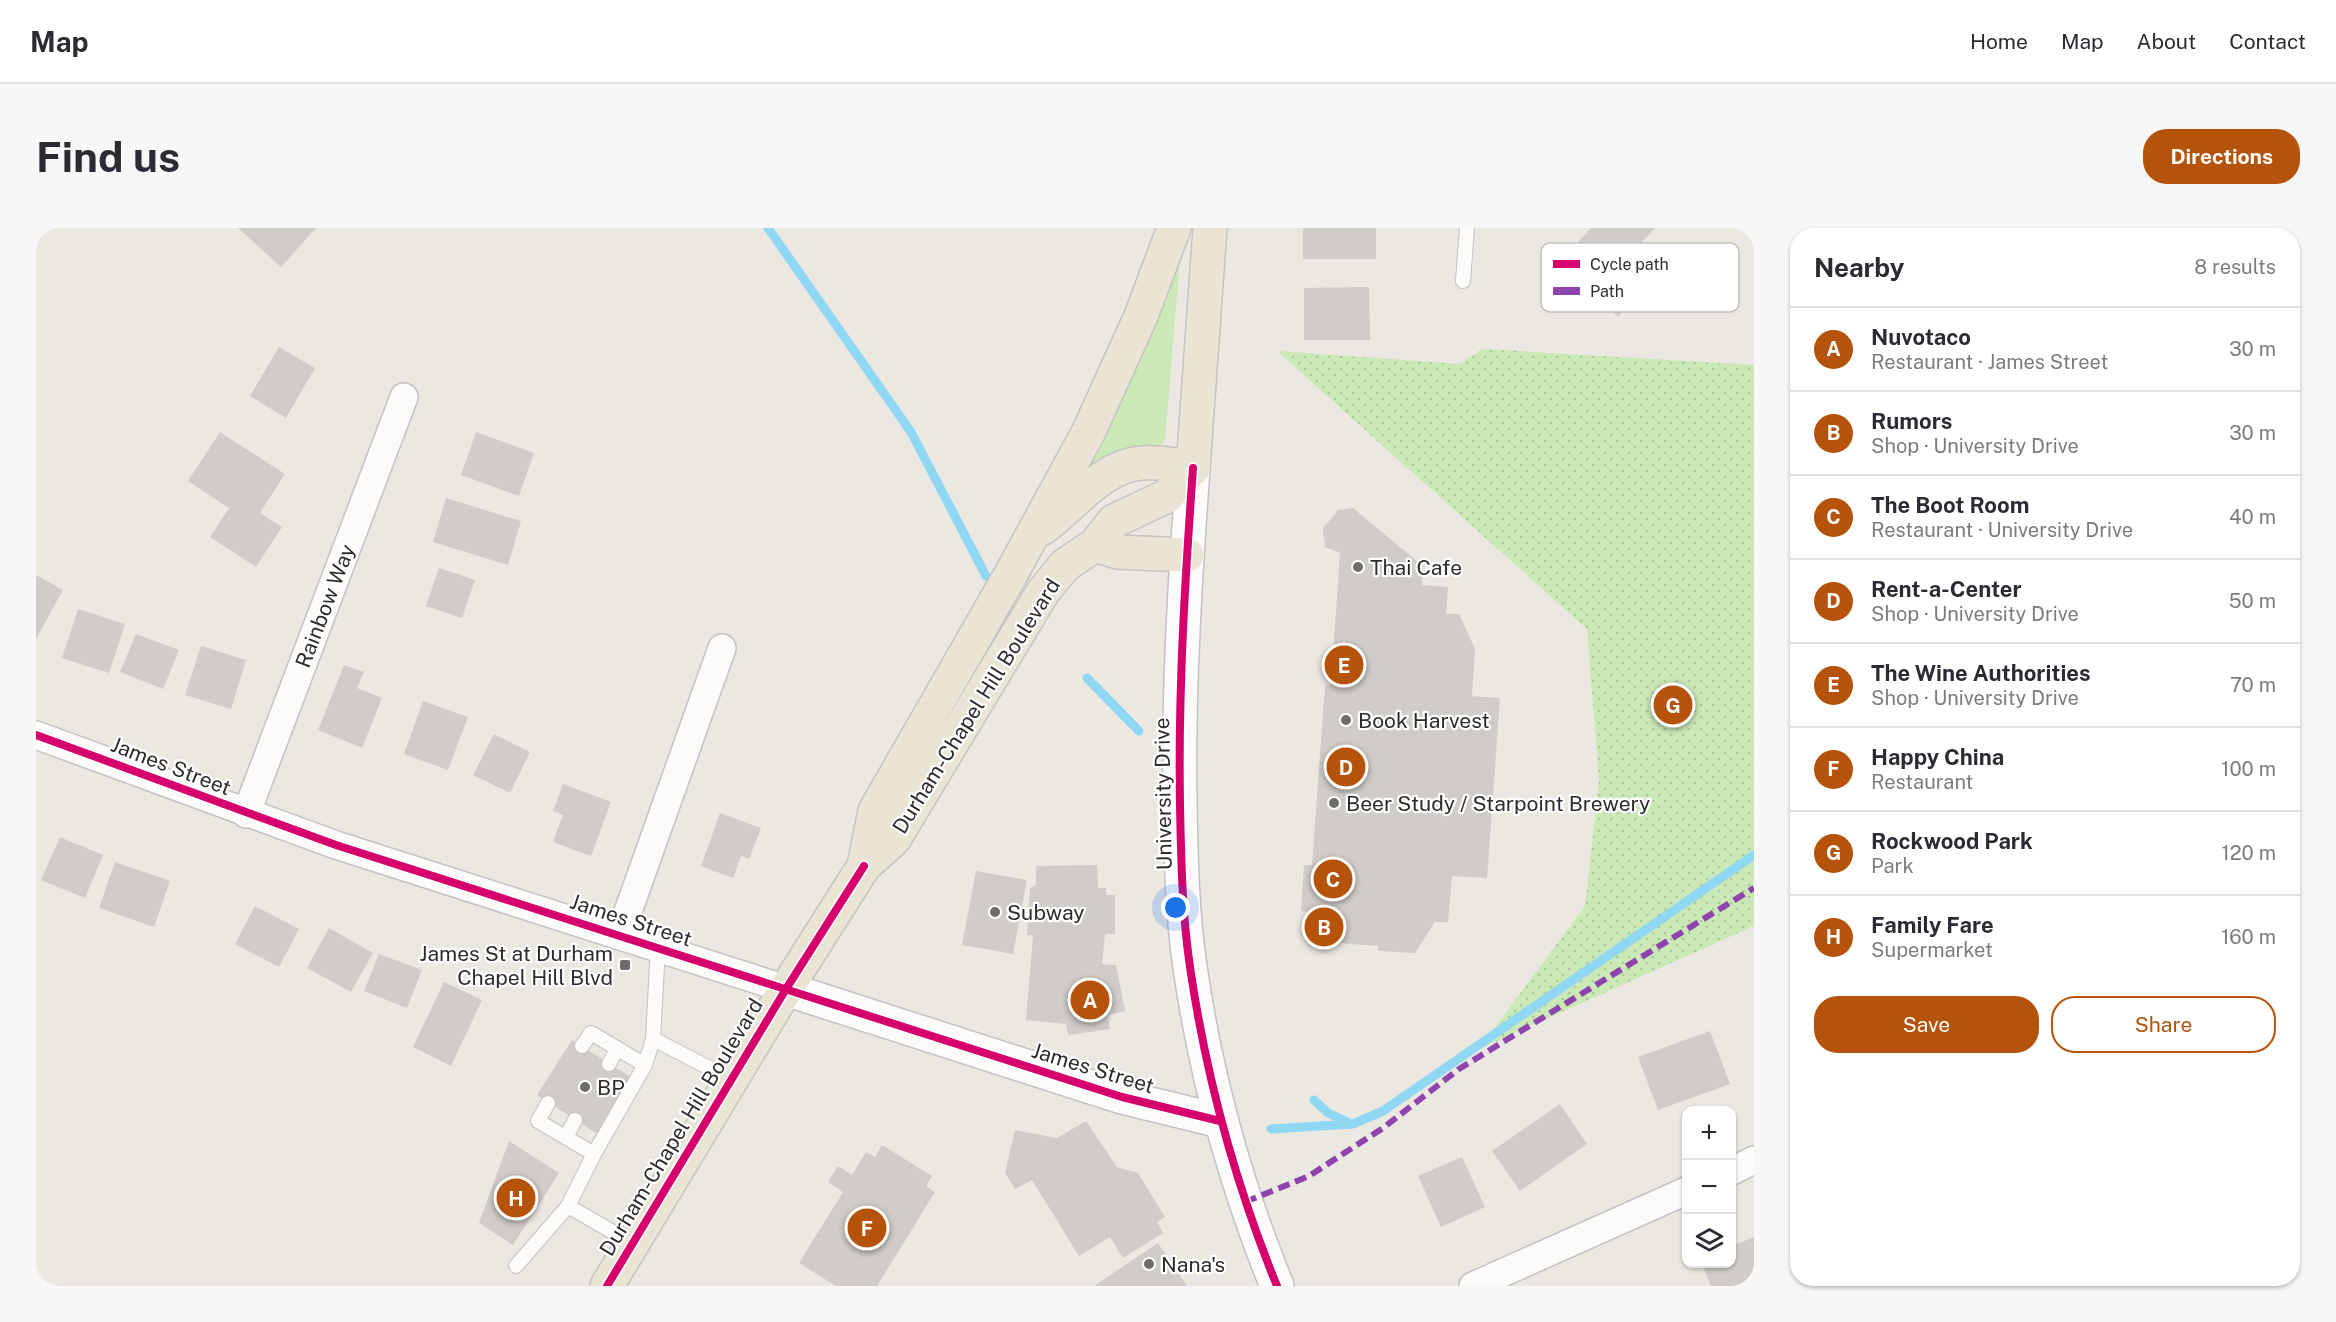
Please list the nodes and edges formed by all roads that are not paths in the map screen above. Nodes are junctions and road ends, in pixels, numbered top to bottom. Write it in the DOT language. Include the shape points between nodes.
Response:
graph roads {
  1 [pos="1174,228"];
  2 [pos="1210,228"];
  3 [pos="1467,228"];
  4 [pos="1463,281"];
  5 [pos="404,398"];
  6 [pos="1193,468"];
  7 [pos="1031,538"];
  8 [pos="1095,545"];
  9 [pos="1187,555"];
  10 [pos="722,648"];
  11 [pos="36,735"];
  12 [pos="246,814"];
  13 [pos="864,866"];
  14 [pos="620,934"];
  15 [pos="658,947"];
  16 [pos="786,989"];
  17 [pos="653,1039"];
  18 [pos="582,1046"];
  19 [pos="617,1049"];
  20 [pos="609,1064"];
  21 [pos="645,1065"];
  22 [pos="731,1079"];
  23 [pos="548,1103"];
  24 [pos="575,1120"];
  25 [pos="1220,1121"];
  26 [pos="566,1137"];
  27 [pos="594,1154"];
  28 [pos="1754,1161"];
  29 [pos="1736,1169"];
  30 [pos="1682,1193"];
  31 [pos="568,1206"];
  32 [pos="632,1243"];
  33 [pos="516,1266"];
  34 [pos="607,1286"];
  35 [pos="1277,1286"];
  36 [pos="1473,1286"];
  1 -- 7 [label="main road" via="1116,375"];
  2 -- 6 [label="main road, University Drive"];
  3 -- 4 [label="lane"];
  5 -- 12 [label="street, Rainbow Way"];
  6 -- 7 [label="main road" via="1141,463 1120,468"];
  6 -- 8 [label="main road, Durham-Chapel Hill Boulevard" via="1167,495 1114,521"];
  6 -- 9 [label="street, University Drive"];
  7 -- 13 [label="main road" via="875,811"];
  8 -- 9 [label="main road" via="1118,552"];
  8 -- 13 [label="main road, Durham-Chapel Hill Boulevard" via="1065,565 1043,592 894,839"];
  9 -- 25 [label="street, University Drive" via="1179,726 1181,861 1190,966"];
  10 -- 14 [label="street"];
  11 -- 12 [label="street, James Street"];
  12 -- 14 [label="street, James Street"];
  13 -- 16 [label="main road, Durham-Chapel Hill Boulevard"];
  14 -- 15 [label="street, James Street"];
  15 -- 16 [label="street, James Street"];
  15 -- 17 [label="lane"];
  16 -- 22 [label="main road, Durham-Chapel Hill Boulevard"];
  16 -- 25 [label="street, James Street" via="1122,1097"];
  17 -- 21 [label="lane"];
  17 -- 22 [label="lane"];
  18 -- 19 [label="lane" via="591,1033"];
  19 -- 20 [label="lane"];
  19 -- 21 [label="lane"];
  21 -- 27 [label="lane"];
  22 -- 32 [label="main road, Durham-Chapel Hill Boulevard"];
  23 -- 26 [label="lane" via="538,1121"];
  24 -- 26 [label="lane"];
  25 -- 35 [label="street, University Drive" via="1252,1225"];
  26 -- 27 [label="lane"];
  27 -- 31 [label="lane"];
  28 -- 29 [label="street"];
  30 -- 36 [label="street"];
  31 -- 32 [label="lane"];
  31 -- 33 [label="lane"];
  32 -- 34 [label="main road, Durham-Chapel Hill Boulevard"];
}
